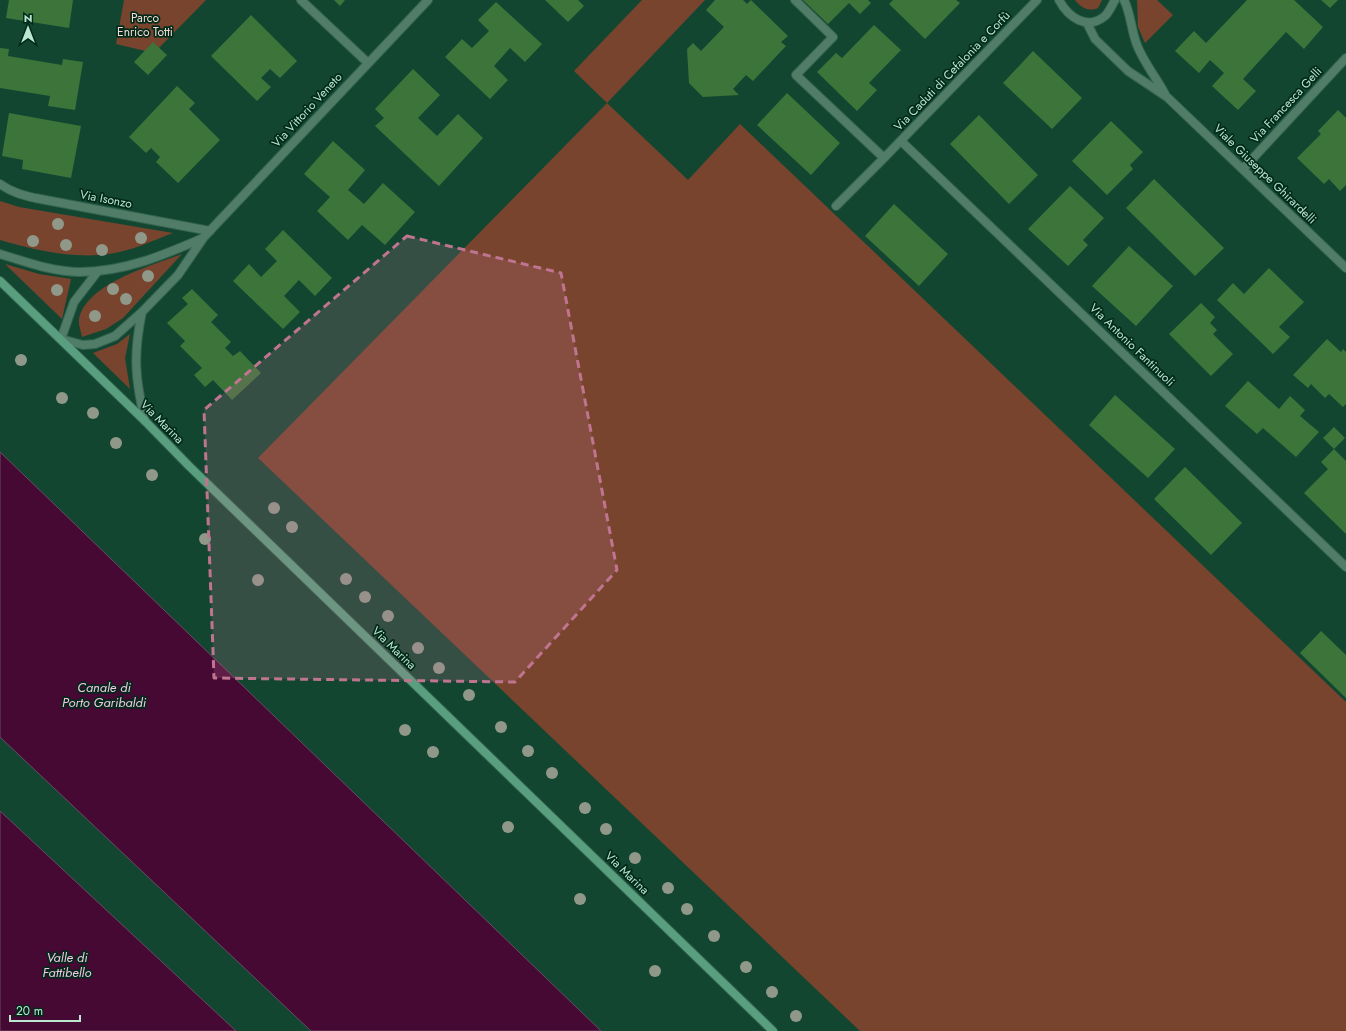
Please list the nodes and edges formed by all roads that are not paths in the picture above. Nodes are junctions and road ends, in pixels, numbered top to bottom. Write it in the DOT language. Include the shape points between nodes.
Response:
graph roads {
  1 [pos="301,0"];
  2 [pos="428,0"];
  3 [pos="795,0"];
  4 [pos="1037,0"];
  5 [pos="1059,0"];
  6 [pos="1115,0"];
  7 [pos="1124,0"];
  8 [pos="1087,23"];
  9 [pos="1346,58"];
  10 [pos="368,63"];
  11 [pos="1167,97"];
  12 [pos="901,141"];
  13 [pos="884,158"];
  14 [pos="1243,168"];
  15 [pos="0,184"];
  16 [pos="836,206"];
  17 [pos="210,231"];
  18 [pos="204,237"];
  19 [pos="0,254"];
  20 [pos="1346,268"];
  21 [pos="98,271"];
  22 [pos="0,281"];
  23 [pos="142,312"];
  24 [pos="61,339"];
  25 [pos="145,421"];
  26 [pos="1346,567"];
  27 [pos="773,1031"];
  1 -- 10 [label="street"];
  2 -- 10 [label="street, Via Vittorio Veneto"];
  3 -- 13 [label="street" via="833,37 796,75"];
  4 -- 12 [label="street, Via Caduti di Cefalonia e Corfù"];
  5 -- 8 [label="street" via="1069,15"];
  6 -- 8 [label="street" via="1106,15"];
  7 -- 11 [label="street, Viale Giuseppe Ghirardelli" via="1129,8 1137,46"];
  8 -- 11 [label="street, Viale Giuseppe Ghirardelli" via="1095,39 1128,72"];
  9 -- 14 [label="street, Via Francesca Gelli"];
  10 -- 17 [label="street, Via Vittorio Veneto"];
  11 -- 14 [label="street, Viale Giuseppe Ghirardelli"];
  12 -- 13 [label="street, Via Caduti di Cefalonia e Corfù"];
  12 -- 26 [label="street, Via Antonio Fantinuoli"];
  13 -- 16 [label="street, Via Caduti di Cefalonia e Corfù"];
  14 -- 20 [label="street, Viale Giuseppe Ghirardelli"];
  15 -- 17 [label="street, Via Isonzo" via="19,194 35,198"];
  17 -- 18 [label="street, Via Vittorio Veneto"];
  18 -- 21 [label="street, Via Vittorio Veneto" via="160,256 124,267"];
  18 -- 23 [label="street, Via Vittorio Veneto" via="178,275"];
  19 -- 21 [label="street, Via Vittorio Veneto" via="61,270"];
  21 -- 24 [label="street" via="74,302"];
  22 -- 24 [label="street, Via Marina"];
  23 -- 24 [label="street, Via Vittorio Veneto" via="115,336 95,344 83,345"];
  23 -- 25 [label="street" via="135,370"];
  24 -- 25 [label="street, Via Marina"];
  25 -- 27 [label="street, Via Marina"];
}
